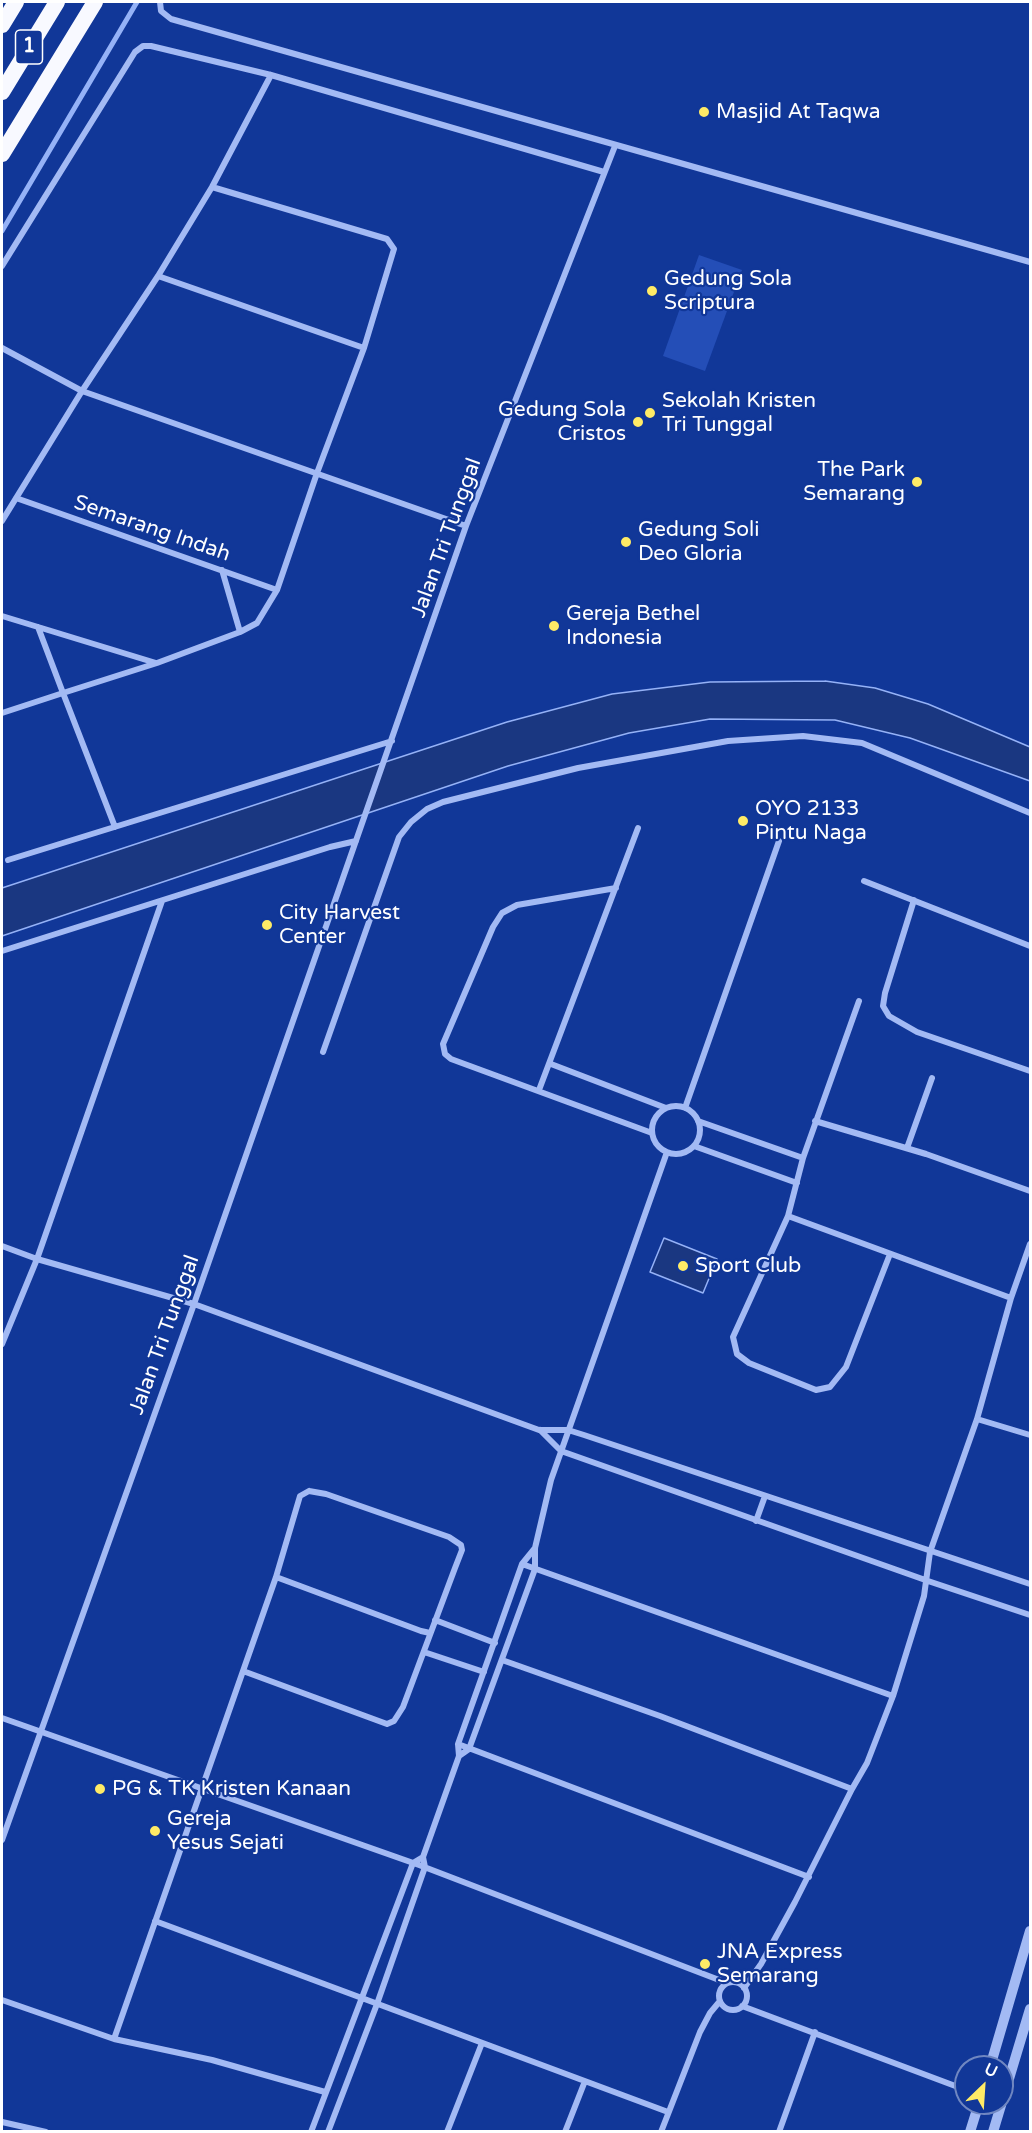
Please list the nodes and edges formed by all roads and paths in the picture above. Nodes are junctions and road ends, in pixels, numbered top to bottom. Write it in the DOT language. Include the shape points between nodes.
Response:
graph roads {
  1 [pos="45,2"];
  2 [pos="57,2"];
  3 [pos="95,2"];
  4 [pos="159,2"];
  5 [pos="2,72"];
  6 [pos="272,75"];
  7 [pos="2,92"];
  8 [pos="615,146"];
  9 [pos="2,154"];
  10 [pos="604,172"];
  11 [pos="212,187"];
  12 [pos="1030,262"];
  13 [pos="2,266"];
  14 [pos="158,276"];
  15 [pos="2,348"];
  16 [pos="364,348"];
  17 [pos="82,391"];
  18 [pos="317,473"];
  19 [pos="16,498"];
  20 [pos="2,521"];
  21 [pos="466,526"];
  22 [pos="222,570"];
  23 [pos="277,590"];
  24 [pos="2,616"];
  25 [pos="38,627"];
  26 [pos="240,632"];
  27 [pos="157,663"];
  28 [pos="63,693"];
  29 [pos="2,713"];
  30 [pos="392,741"];
  31 [pos="1030,813"];
  32 [pos="114,827"];
  33 [pos="638,828"];
  34 [pos="356,841"];
  35 [pos="779,841"];
  36 [pos="8,860"];
  37 [pos="864,881"];
  38 [pos="616,888"];
  39 [pos="914,900"];
  40 [pos="162,901"];
  41 [pos="1030,946"];
  42 [pos="2,951"];
  43 [pos="859,1001"];
  44 [pos="323,1052"];
  45 [pos="551,1064"];
  46 [pos="1030,1071"];
  47 [pos="932,1078"];
  48 [pos="539,1090"];
  49 [pos="666,1108"];
  50 [pos="685,1108"];
  51 [pos="698,1120"];
  52 [pos="815,1121"];
  53 [pos="652,1133"];
  54 [pos="693,1146"];
  55 [pos="907,1148"];
  56 [pos="667,1152"];
  57 [pos="802,1158"];
  58 [pos="796,1183"];
  59 [pos="1030,1191"];
  60 [pos="788,1216"];
  61 [pos="1030,1244"];
  62 [pos="2,1246"];
  63 [pos="891,1254"];
  64 [pos="37,1259"];
  65 [pos="1011,1298"];
  66 [pos="194,1304"];
  67 [pos="2,1344"];
  68 [pos="977,1419"];
  69 [pos="539,1430"];
  70 [pos="568,1430"];
  71 [pos="1030,1435"];
  72 [pos="561,1451"];
  73 [pos="765,1496"];
  74 [pos="756,1521"];
  75 [pos="535,1548"];
  76 [pos="930,1552"];
  77 [pos="522,1564"];
  78 [pos="535,1569"];
  79 [pos="276,1577"];
  80 [pos="926,1581"];
  81 [pos="1030,1584"];
  82 [pos="1030,1615"];
  83 [pos="435,1620"];
  84 [pos="430,1633"];
  85 [pos="495,1643"];
  86 [pos="424,1652"];
  87 [pos="502,1660"];
  88 [pos="243,1671"];
  89 [pos="484,1672"];
  90 [pos="893,1695"];
  91 [pos="2,1718"];
  92 [pos="39,1732"];
  93 [pos="458,1744"];
  94 [pos="469,1749"];
  95 [pos="459,1756"];
  96 [pos="202,1789"];
  97 [pos="852,1790"];
  98 [pos="2,1840"];
  99 [pos="423,1857"];
  100 [pos="413,1863"];
  101 [pos="425,1868"];
  102 [pos="808,1877"];
  103 [pos="155,1922"];
  104 [pos="1030,1931"];
  105 [pos="727,1983"];
  106 [pos="744,1988"];
  107 [pos="361,1998"];
  108 [pos="2,2000"];
  109 [pos="720,2001"];
  110 [pos="377,2004"];
  111 [pos="742,2006"];
  112 [pos="1030,2009"];
  113 [pos="815,2032"];
  114 [pos="114,2039"];
  115 [pos="482,2043"];
  116 [pos="994,2055"];
  117 [pos="1014,2061"];
  118 [pos="585,2081"];
  119 [pos="954,2085"];
  120 [pos="325,2092"];
  121 [pos="668,2112"];
  122 [pos="975,2115"];
  123 [pos="998,2115"];
  124 [pos="2,2122"];
  125 [pos="46,2132"];
  126 [pos="311,2132"];
  127 [pos="328,2132"];
  128 [pos="447,2132"];
  129 [pos="565,2132"];
  130 [pos="661,2132"];
  131 [pos="779,2132"];
  132 [pos="970,2132"];
  133 [pos="993,2132"];
  1 -- 5 [label="highway, 1"];
  2 -- 7 [label="highway, 1"];
  3 -- 9 [label="highway"];
  4 -- 8 [label="street" via="161,11 171,19"];
  6 -- 10 [label="street"];
  6 -- 11 [label="street"];
  6 -- 13 [label="street" via="151,46 139,48"];
  8 -- 10 [label="street, Jalan Tri Tunggal"];
  8 -- 12 [label="street"];
  10 -- 21 [label="street, Jalan Tri Tunggal"];
  11 -- 14 [label="street"];
  11 -- 16 [label="street" via="390,242 394,252"];
  14 -- 16 [label="street"];
  14 -- 17 [label="street"];
  15 -- 17 [label="street"];
  16 -- 18 [label="street"];
  17 -- 18 [label="street"];
  17 -- 19 [label="street"];
  18 -- 21 [label="street"];
  18 -- 23 [label="street"];
  19 -- 20 [label="street"];
  19 -- 22 [label="street, Semarang Indah"];
  21 -- 30 [label="street, Jalan Tri Tunggal"];
  22 -- 23 [label="street, Semarang Indah"];
  22 -- 26 [label="street"];
  23 -- 26 [label="street" via="256,623"];
  24 -- 25 [label="street"];
  25 -- 27 [label="street"];
  25 -- 28 [label="street"];
  26 -- 27 [label="street"];
  27 -- 28 [label="street"];
  28 -- 29 [label="street"];
  28 -- 32 [label="street"];
  30 -- 32 [label="street"];
  30 -- 34 [label="street, Jalan Tri Tunggal"];
  31 -- 44 [label="street" via="862,743 802,736 728,741 578,768 443,802 411,822 399,837"];
  32 -- 36 [label="street"];
  33 -- 38 [label="street"];
  34 -- 40 [label="street"];
  34 -- 66 [label="street, Jalan Tri Tunggal"];
  35 -- 50 [label="street"];
  37 -- 39 [label="street"];
  38 -- 45 [label="street"];
  38 -- 48 [label="street" via="517,905 502,913 443,1044 451,1059"];
  39 -- 41 [label="street"];
  39 -- 46 [label="street" via="885,993 886,1011 917,1032"];
  40 -- 42 [label="street"];
  40 -- 64 [label="street"];
  43 -- 52 [label="street"];
  45 -- 48 [label="street"];
  45 -- 49 [label="street"];
  47 -- 55 [label="street"];
  48 -- 53 [label="street"];
  49 -- 50 [label="street"];
  49 -- 53 [label="street" via="654,1121"];
  50 -- 51 [label="street"];
  51 -- 54 [label="street" via="700,1130"];
  51 -- 57 [label="street"];
  52 -- 55 [label="street"];
  52 -- 57 [label="street"];
  53 -- 56 [label="street"];
  54 -- 56 [label="street" via="686,1152"];
  54 -- 58 [label="street"];
  55 -- 59 [label="street"];
  56 -- 70 [label="street"];
  57 -- 58 [label="street"];
  58 -- 60 [label="street"];
  60 -- 63 [label="street"];
  60 -- 63 [label="street" via="733,1337 737,1354 749,1363 816,1390 830,1387 846,1367"];
  61 -- 65 [label="street"];
  62 -- 64 [label="street"];
  63 -- 65 [label="street"];
  64 -- 66 [label="street"];
  64 -- 67 [label="street"];
  65 -- 68 [label="street"];
  66 -- 69 [label="street"];
  66 -- 92 [label="street, Jalan Tri Tunggal"];
  68 -- 71 [label="street"];
  68 -- 76 [label="street"];
  69 -- 70 [label="street"];
  69 -- 72 [label="street"];
  70 -- 72 [label="street"];
  70 -- 73 [label="street"];
  72 -- 74 [label="street"];
  72 -- 75 [label="street"];
  73 -- 74 [label="street"];
  73 -- 76 [label="street"];
  74 -- 80 [label="street"];
  75 -- 77 [label="street"];
  75 -- 78 [label="street"];
  76 -- 80 [label="street"];
  76 -- 81 [label="street"];
  77 -- 78 [label="street"];
  77 -- 85 [label="street"];
  78 -- 87 [label="street"];
  78 -- 90 [label="street"];
  79 -- 83 [label="street" via="300,1496 309,1491 326,1494 449,1537 461,1545"];
  79 -- 84 [label="street"];
  79 -- 88 [label="street"];
  80 -- 82 [label="street"];
  80 -- 90 [label="street"];
  83 -- 84 [label="street"];
  83 -- 85 [label="street"];
  84 -- 86 [label="street"];
  85 -- 89 [label="street"];
  86 -- 88 [label="street" via="403,1707 394,1721 387,1724"];
  86 -- 89 [label="street"];
  87 -- 94 [label="street"];
  87 -- 97 [label="street"];
  88 -- 96 [label="street"];
  89 -- 93 [label="street"];
  90 -- 97 [label="street" via="867,1763"];
  91 -- 92 [label="street"];
  92 -- 96 [label="street"];
  92 -- 98 [label="street, Jalan Tri Tunggal"];
  93 -- 94 [label="street"];
  93 -- 95 [label="street"];
  94 -- 95 [label="street"];
  94 -- 102 [label="street"];
  95 -- 99 [label="street"];
  96 -- 100 [label="street"];
  96 -- 103 [label="street"];
  97 -- 102 [label="street"];
  99 -- 100 [label="street"];
  99 -- 101 [label="street"];
  100 -- 101 [label="street"];
  100 -- 107 [label="street"];
  101 -- 105 [label="street"];
  101 -- 110 [label="street"];
  102 -- 106 [label="street"];
  103 -- 107 [label="street"];
  103 -- 114 [label="street"];
  104 -- 116 [label="street"];
  105 -- 106 [label="street"];
  105 -- 109 [label="street" via="720,1991"];
  106 -- 111 [label="street" via="747,1997"];
  107 -- 110 [label="street"];
  107 -- 120 [label="street"];
  108 -- 114 [label="street"];
  109 -- 111 [label="street" via="730,2009"];
  109 -- 121 [label="street" via="700,2032"];
  110 -- 115 [label="street"];
  110 -- 127 [label="street"];
  111 -- 113 [label="street"];
  112 -- 117 [label="street"];
  113 -- 119 [label="street"];
  113 -- 131 [label="street"];
  114 -- 120 [label="street" via="212,2060"];
  115 -- 118 [label="street"];
  115 -- 128 [label="street"];
  118 -- 121 [label="street"];
  118 -- 129 [label="street"];
  120 -- 126 [label="street"];
  121 -- 130 [label="street"];
  122 -- 132 [label="street"];
  123 -- 133 [label="street"];
  124 -- 125 [label="street"];
}
